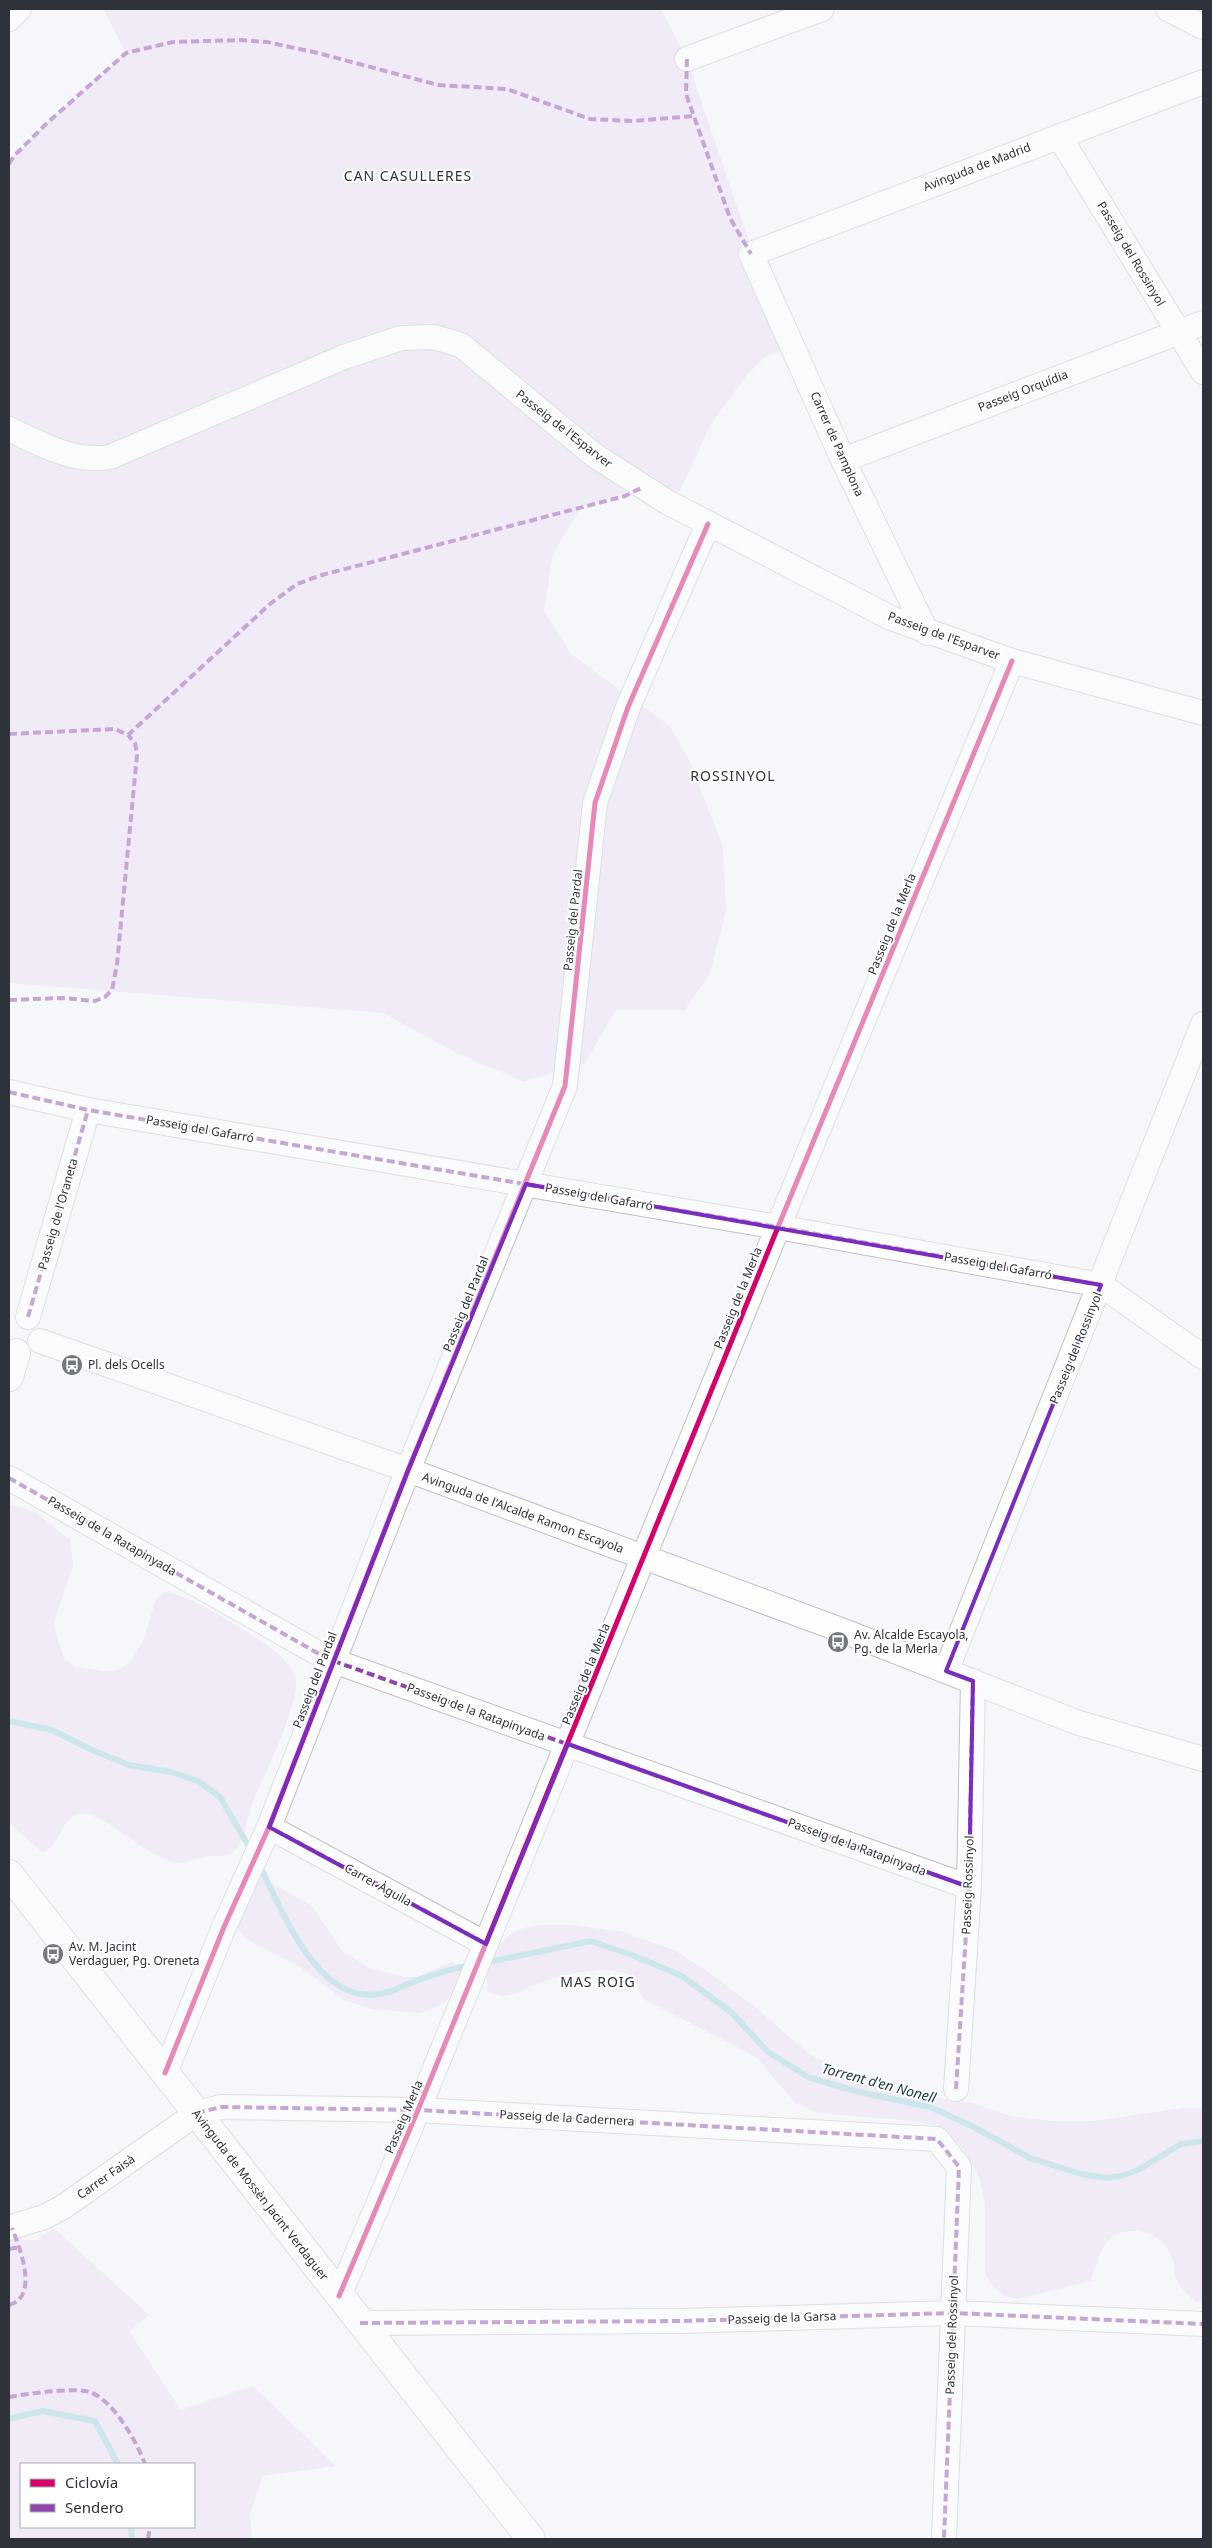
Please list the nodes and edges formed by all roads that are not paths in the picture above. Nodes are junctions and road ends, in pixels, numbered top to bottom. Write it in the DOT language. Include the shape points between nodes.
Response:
graph roads {
  1 [pos="19,9"];
  2 [pos="822,9"];
  3 [pos="1168,9"];
  4 [pos="9,19"];
  5 [pos="1203,28"];
  6 [pos="687,60"];
  7 [pos="1203,82"];
  8 [pos="1059,136"];
  9 [pos="751,254"];
  10 [pos="1203,322"];
  11 [pos="1179,332"];
  12 [pos="1203,372"];
  13 [pos="9,429"];
  14 [pos="843,460"];
  15 [pos="708,524"];
  16 [pos="927,633"];
  17 [pos="1012,661"];
  18 [pos="1203,713"];
  19 [pos="1203,1024"];
  20 [pos="9,1092"];
  21 [pos="88,1110"];
  22 [pos="526,1184"];
  23 [pos="778,1227"];
  24 [pos="1101,1285"];
  25 [pos="18,1320"];
  26 [pos="18,1355"];
  27 [pos="1203,1357"];
  28 [pos="408,1470"];
  29 [pos="9,1478"];
  30 [pos="644,1558"];
  31 [pos="334,1661"];
  32 [pos="946,1671"];
  33 [pos="973,1681"];
  34 [pos="568,1744"];
  35 [pos="1203,1759"];
  36 [pos="269,1826"];
  37 [pos="9,1874"];
  38 [pos="969,1887"];
  39 [pos="486,1944"];
  40 [pos="165,2073"];
  41 [pos="956,2089"];
  42 [pos="418,2110"];
  43 [pos="197,2113"];
  44 [pos="937,2139"];
  45 [pos="10,2226"];
  46 [pos="339,2296"];
  47 [pos="953,2314"];
  48 [pos="360,2323"];
  49 [pos="1203,2324"];
  50 [pos="531,2539"];
  51 [pos="944,2539"];
  1 -- 4 [label="street"];
  2 -- 6 [label="street"];
  3 -- 5 [label="street"];
  7 -- 8 [label="street, Avinguda de Madrid"];
  8 -- 9 [label="street, Avinguda de Madrid"];
  8 -- 11 [label="street, Passeig del Rossinyol"];
  9 -- 14 [label="street, Carrer de Pamplona"];
  10 -- 11 [label="street, Passeig Orquídia"];
  11 -- 12 [label="street, Passeig del Rossinyol"];
  11 -- 14 [label="street, Passeig Orquídia"];
  13 -- 15 [label="street, Passeig de l'Esparver" via="85,460 110,458 344,357 400,338 434,337 461,345 594,455"];
  14 -- 16 [label="street, Carrer de Pamplona"];
  15 -- 16 [label="street, Passeig de l'Esparver" via="891,618"];
  15 -- 22 [label="street, Passeig del Pardal" via="628,707 595,803 565,1086"];
  16 -- 17 [label="street, Passeig de l'Esparver"];
  17 -- 18 [label="street, Passeig de l'Esparver"];
  17 -- 23 [label="street, Passeig de la Merla"];
  19 -- 24 [label="street, Passeig del Rossinyol"];
  20 -- 21 [label="street, Passeig del Gafarró"];
  21 -- 22 [label="street, Passeig del Gafarró"];
  21 -- 25 [label="street, Passeig de l'Oraneta"];
  22 -- 23 [label="street, Passeig del Gafarró"];
  22 -- 28 [label="street, Passeig del Pardal"];
  23 -- 24 [label="street, Passeig del Gafarró"];
  23 -- 30 [label="street, Passeig de la Merla"];
  24 -- 27 [label="street"];
  24 -- 32 [label="street, Passeig del Rossinyol"];
  25 -- 26 [label="street" via="39,1327"];
  26 -- 28 [label="street, Avinguda de l'Alcalde Ramon Escayola"];
  28 -- 30 [label="street, Avinguda de l'Alcalde Ramon Escayola"];
  28 -- 31 [label="street, Passeig del Pardal"];
  29 -- 31 [label="street, Passeig de la Ratapinyada"];
  30 -- 32 [label="street, Avinguda de l'Alcalde Ramon Escayola"];
  30 -- 34 [label="street, Passeig de la Merla"];
  31 -- 34 [label="street, Passeig de la Ratapinyada"];
  31 -- 36 [label="street, Passeig del Pardal"];
  32 -- 33 [label="street, Avinguda de l'Alcalde Ramon Escayola"];
  33 -- 35 [label="street, Avinguda de l'Alcalde Ramon Escayola" via="1076,1722"];
  33 -- 38 [label="street, Passeig Rossinyol"];
  34 -- 38 [label="street, Passeig de la Ratapinyada"];
  34 -- 39 [label="street, Passeig de la Merla"];
  36 -- 39 [label="street, Carrer Àguila"];
  36 -- 40 [label="street, Passeig del Pardal"];
  37 -- 40 [label="street, Avinguda de Mossèn Jacint Verdaguer"];
  38 -- 41 [label="street, Passeig Rossinyol"];
  39 -- 42 [label="street, Passeig Merla"];
  40 -- 43 [label="street, Avinguda de Mossèn Jacint Verdaguer"];
  42 -- 43 [label="street, Passeig de la Cadernera" via="221,2106"];
  42 -- 44 [label="street, Passeig de la Cadernera"];
  42 -- 46 [label="street, Passeig Merla"];
  43 -- 45 [label="street, Carrer Faisà" via="63,2207 44,2217"];
  43 -- 46 [label="street, Avinguda de Mossèn Jacint Verdaguer"];
  44 -- 47 [label="street, Passeig del Rossinyol" via="959,2167"];
  46 -- 48 [label="street, Avinguda de Mossèn Jacint Verdaguer"];
  47 -- 48 [label="street, Passeig de la Garsa" via="682,2321"];
  47 -- 49 [label="street, Passeig de la Garsa"];
  47 -- 51 [label="street, Passeig del Rossinyol"];
  48 -- 50 [label="street, Avinguda de Mossèn Jacint Verdaguer"];
}
